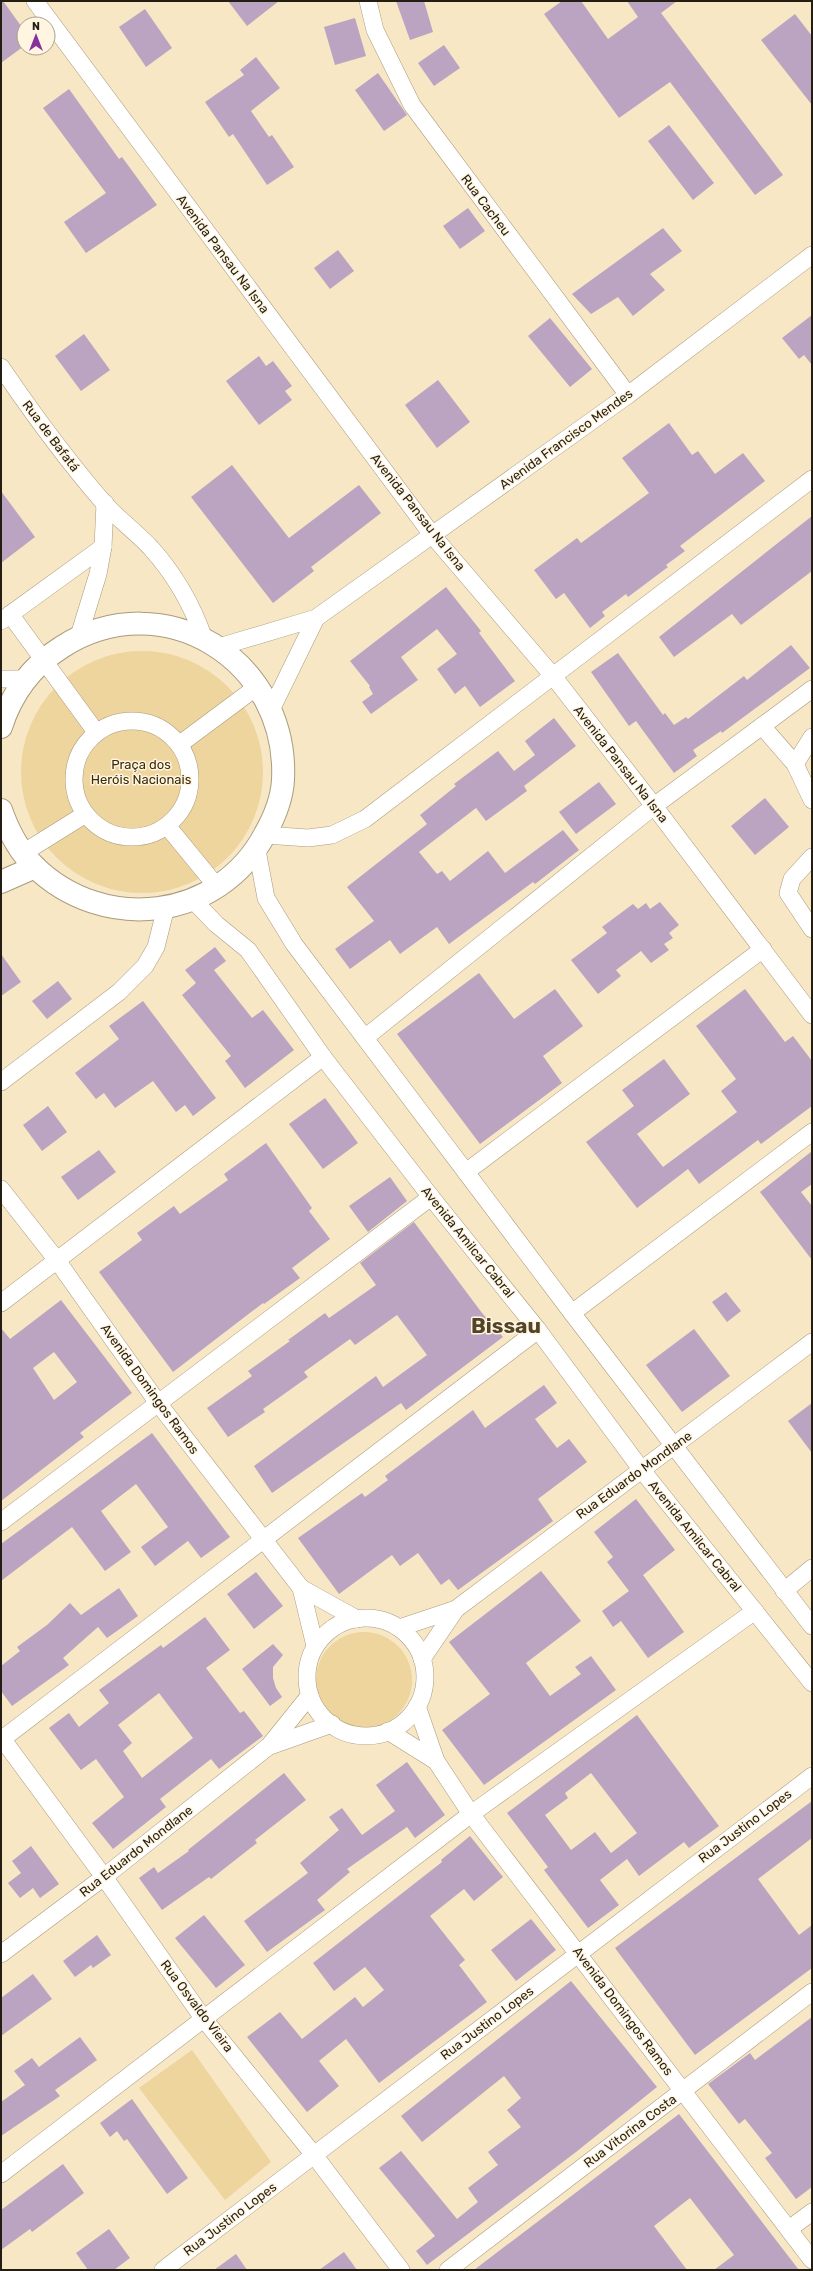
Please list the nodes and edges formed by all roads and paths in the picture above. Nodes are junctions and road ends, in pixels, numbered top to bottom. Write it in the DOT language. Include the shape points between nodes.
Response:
graph roads {
  1 [pos="35,1"];
  2 [pos="368,1"];
  3 [pos="812,254"];
  4 [pos="1,367"];
  5 [pos="628,395"];
  6 [pos="812,479"];
  7 [pos="104,503"];
  8 [pos="433,536"];
  9 [pos="103,547"];
  10 [pos="6,617"];
  11 [pos="316,618"];
  12 [pos="79,636"];
  13 [pos="212,643"];
  14 [pos="44,658"];
  15 [pos="553,676"];
  16 [pos="1,679"];
  17 [pos="25,679"];
  18 [pos="258,686"];
  19 [pos="812,689"];
  20 [pos="271,710"];
  21 [pos="762,726"];
  22 [pos="1,727"];
  23 [pos="96,732"];
  24 [pos="812,737"];
  25 [pos="180,744"];
  26 [pos="795,764"];
  27 [pos="812,800"];
  28 [pos="654,806"];
  29 [pos="84,815"];
  30 [pos="3,824"];
  31 [pos="168,827"];
  32 [pos="261,842"];
  33 [pos="812,858"];
  34 [pos="29,860"];
  35 [pos="1,882"];
  36 [pos="218,888"];
  37 [pos="193,900"];
  38 [pos="166,906"];
  39 [pos="812,929"];
  40 [pos="763,949"];
  41 [pos="812,1015"];
  42 [pos="366,1037"];
  43 [pos="323,1057"];
  44 [pos="1,1082"];
  45 [pos="812,1132"];
  46 [pos="466,1172"];
  47 [pos="1,1189"];
  48 [pos="431,1197"];
  49 [pos="56,1259"];
  50 [pos="1,1302"];
  51 [pos="572,1313"];
  52 [pos="538,1330"];
  53 [pos="812,1342"];
  54 [pos="158,1403"];
  55 [pos="675,1446"];
  56 [pos="641,1469"];
  57 [pos="1,1522"];
  58 [pos="265,1540"];
  59 [pos="812,1568"];
  60 [pos="300,1588"];
  61 [pos="784,1591"];
  62 [pos="456,1609"];
  63 [pos="755,1611"];
  64 [pos="357,1619"];
  65 [pos="812,1626"];
  66 [pos="399,1628"];
  67 [pos="316,1646"];
  68 [pos="422,1659"];
  69 [pos="812,1684"];
  70 [pos="310,1695"];
  71 [pos="417,1706"];
  72 [pos="332,1724"];
  73 [pos="388,1731"];
  74 [pos="2,1739"];
  75 [pos="269,1746"];
  76 [pos="436,1761"];
  77 [pos="812,1776"];
  78 [pos="471,1814"];
  79 [pos="104,1877"];
  80 [pos="579,1953"];
  81 [pos="1,1954"];
  82 [pos="812,1992"];
  83 [pos="203,2018"];
  84 [pos="683,2090"];
  85 [pos="314,2155"];
  86 [pos="1,2174"];
  87 [pos="812,2212"];
  88 [pos="788,2229"];
  89 [pos="812,2260"];
  90 [pos="163,2270"];
  91 [pos="402,2270"];
  92 [pos="448,2270"];
  1 -- 8 [label="street, Avenida Pansau Na Isna"];
  2 -- 5 [label="street, Rua Cacheu" via="375,30 412,105"];
  3 -- 5 [label="street, Avenida Francisco Mendes"];
  4 -- 7 [label="street, Rua de Bafatá" via="46,433"];
  5 -- 8 [label="street, Avenida Francisco Mendes"];
  6 -- 15 [label="street"];
  7 -- 9 [label="street"];
  7 -- 13 [label="street, Rua de Bafatá" via="151,549 177,580"];
  8 -- 11 [label="street, Avenida Francisco Mendes"];
  8 -- 15 [label="street, Avenida Pansau Na Isna"];
  9 -- 10 [label="street"];
  9 -- 12 [label="street" via="98,574"];
  10 -- 14 [label="street"];
  11 -- 13 [label="street"];
  11 -- 20 [label="street"];
  12 -- 13 [label="main road" via="103,628 155,624 174,628"];
  12 -- 14 [label="main road"];
  13 -- 18 [label="main road" via="240,665"];
  14 -- 17 [label="main road"];
  14 -- 23 [label="street"];
  15 -- 28 [label="street, Avenida Pansau Na Isna"];
  15 -- 32 [label="street" via="365,819 332,835"];
  16 -- 17 [label="street"];
  17 -- 22 [label="main road" via="7,708"];
  18 -- 20 [label="main road"];
  18 -- 25 [label="street"];
  19 -- 21 [label="street"];
  20 -- 32 [label="main road" via="282,745 283,782 274,817"];
  21 -- 26 [label="street"];
  21 -- 28 [label="street"];
  23 -- 25 [label="street" via="125,720 156,725"];
  23 -- 29 [label="street" via="77,756 73,786"];
  24 -- 26 [label="street"];
  25 -- 31 [label="street" via="191,772 187,803"];
  26 -- 27 [label="street"];
  28 -- 40 [label="street, Avenida Pansau Na Isna"];
  28 -- 42 [label="street"];
  29 -- 31 [label="street" via="108,834 139,838"];
  29 -- 34 [label="street"];
  30 -- 34 [label="main road"];
  31 -- 36 [label="street"];
  32 -- 36 [label="main road" via="239,871"];
  32 -- 42 [label="street" via="266,898 294,944"];
  33 -- 39 [label="street" via="792,879 788,893"];
  34 -- 35 [label="main road"];
  34 -- 38 [label="main road" via="69,893 109,908 151,910"];
  36 -- 37 [label="main road"];
  37 -- 38 [label="main road"];
  37 -- 43 [label="street, Avenida Amilcar Cabral" via="216,924 248,950"];
  38 -- 44 [label="street" via="156,947 145,966 119,992"];
  40 -- 41 [label="street, Avenida Pansau Na Isna"];
  40 -- 46 [label="street"];
  42 -- 46 [label="street"];
  43 -- 48 [label="street, Avenida Amilcar Cabral"];
  43 -- 49 [label="street"];
  45 -- 51 [label="street"];
  46 -- 51 [label="street"];
  47 -- 49 [label="street, Avenida Domingos Ramos"];
  48 -- 52 [label="street, Avenida Amilcar Cabral"];
  48 -- 54 [label="street"];
  49 -- 50 [label="street"];
  49 -- 54 [label="street, Avenida Domingos Ramos"];
  51 -- 55 [label="street"];
  52 -- 56 [label="street, Avenida Amilcar Cabral"];
  52 -- 58 [label="street"];
  53 -- 55 [label="street, Rua Eduardo Mondlane"];
  54 -- 57 [label="street"];
  54 -- 58 [label="street, Avenida Domingos Ramos"];
  55 -- 56 [label="street, Rua Eduardo Mondlane"];
  55 -- 61 [label="street"];
  56 -- 62 [label="street, Rua Eduardo Mondlane"];
  56 -- 63 [label="street, Avenida Amilcar Cabral"];
  58 -- 60 [label="street, Avenida Domingos Ramos"];
  58 -- 74 [label="street"];
  59 -- 61 [label="street"];
  60 -- 64 [label="street, Avenida Domingos Ramos"];
  60 -- 67 [label="street, Avenida Domingos Ramos"];
  61 -- 65 [label="street"];
  62 -- 66 [label="street, Rua Eduardo Mondlane"];
  62 -- 68 [label="street, Rua Eduardo Mondlane"];
  63 -- 69 [label="street, Avenida Amilcar Cabral"];
  63 -- 78 [label="street"];
  64 -- 66 [label="street" via="372,1618 386,1621"];
  64 -- 67 [label="street" via="339,1624 324,1635"];
  66 -- 68 [label="street" via="411,1639"];
  67 -- 70 [label="street" via="309,1662 307,1678"];
  68 -- 71 [label="street" via="425,1683"];
  70 -- 72 [label="street" via="316,1709"];
  70 -- 75 [label="street, Rua Eduardo Mondlane"];
  71 -- 73 [label="street" via="402,1723"];
  71 -- 76 [label="street, Avenida Domingos Ramos"];
  72 -- 73 [label="street" via="359,1735"];
  72 -- 75 [label="street, Rua Eduardo Mondlane"];
  73 -- 76 [label="street, Avenida Domingos Ramos"];
  74 -- 79 [label="street, Rua Osvaldo Vieira"];
  75 -- 79 [label="street, Rua Eduardo Mondlane"];
  76 -- 78 [label="street, Avenida Domingos Ramos"];
  77 -- 80 [label="street, Rua Justino Lopes"];
  78 -- 80 [label="street, Avenida Domingos Ramos"];
  78 -- 83 [label="street"];
  79 -- 81 [label="street, Rua Eduardo Mondlane"];
  79 -- 83 [label="street, Rua Osvaldo Vieira"];
  80 -- 84 [label="street, Avenida Domingos Ramos"];
  80 -- 85 [label="street, Rua Justino Lopes"];
  82 -- 84 [label="street, Rua Vitorina Costa"];
  83 -- 85 [label="street, Rua Osvaldo Vieira"];
  83 -- 86 [label="street"];
  84 -- 88 [label="street, Avenida Domingos Ramos"];
  84 -- 92 [label="street, Rua Vitorina Costa"];
  85 -- 90 [label="street, Rua Justino Lopes"];
  85 -- 91 [label="street, Rua Osvaldo Vieira"];
  87 -- 88 [label="street"];
  88 -- 89 [label="street, Avenida Domingos Ramos"];
}
